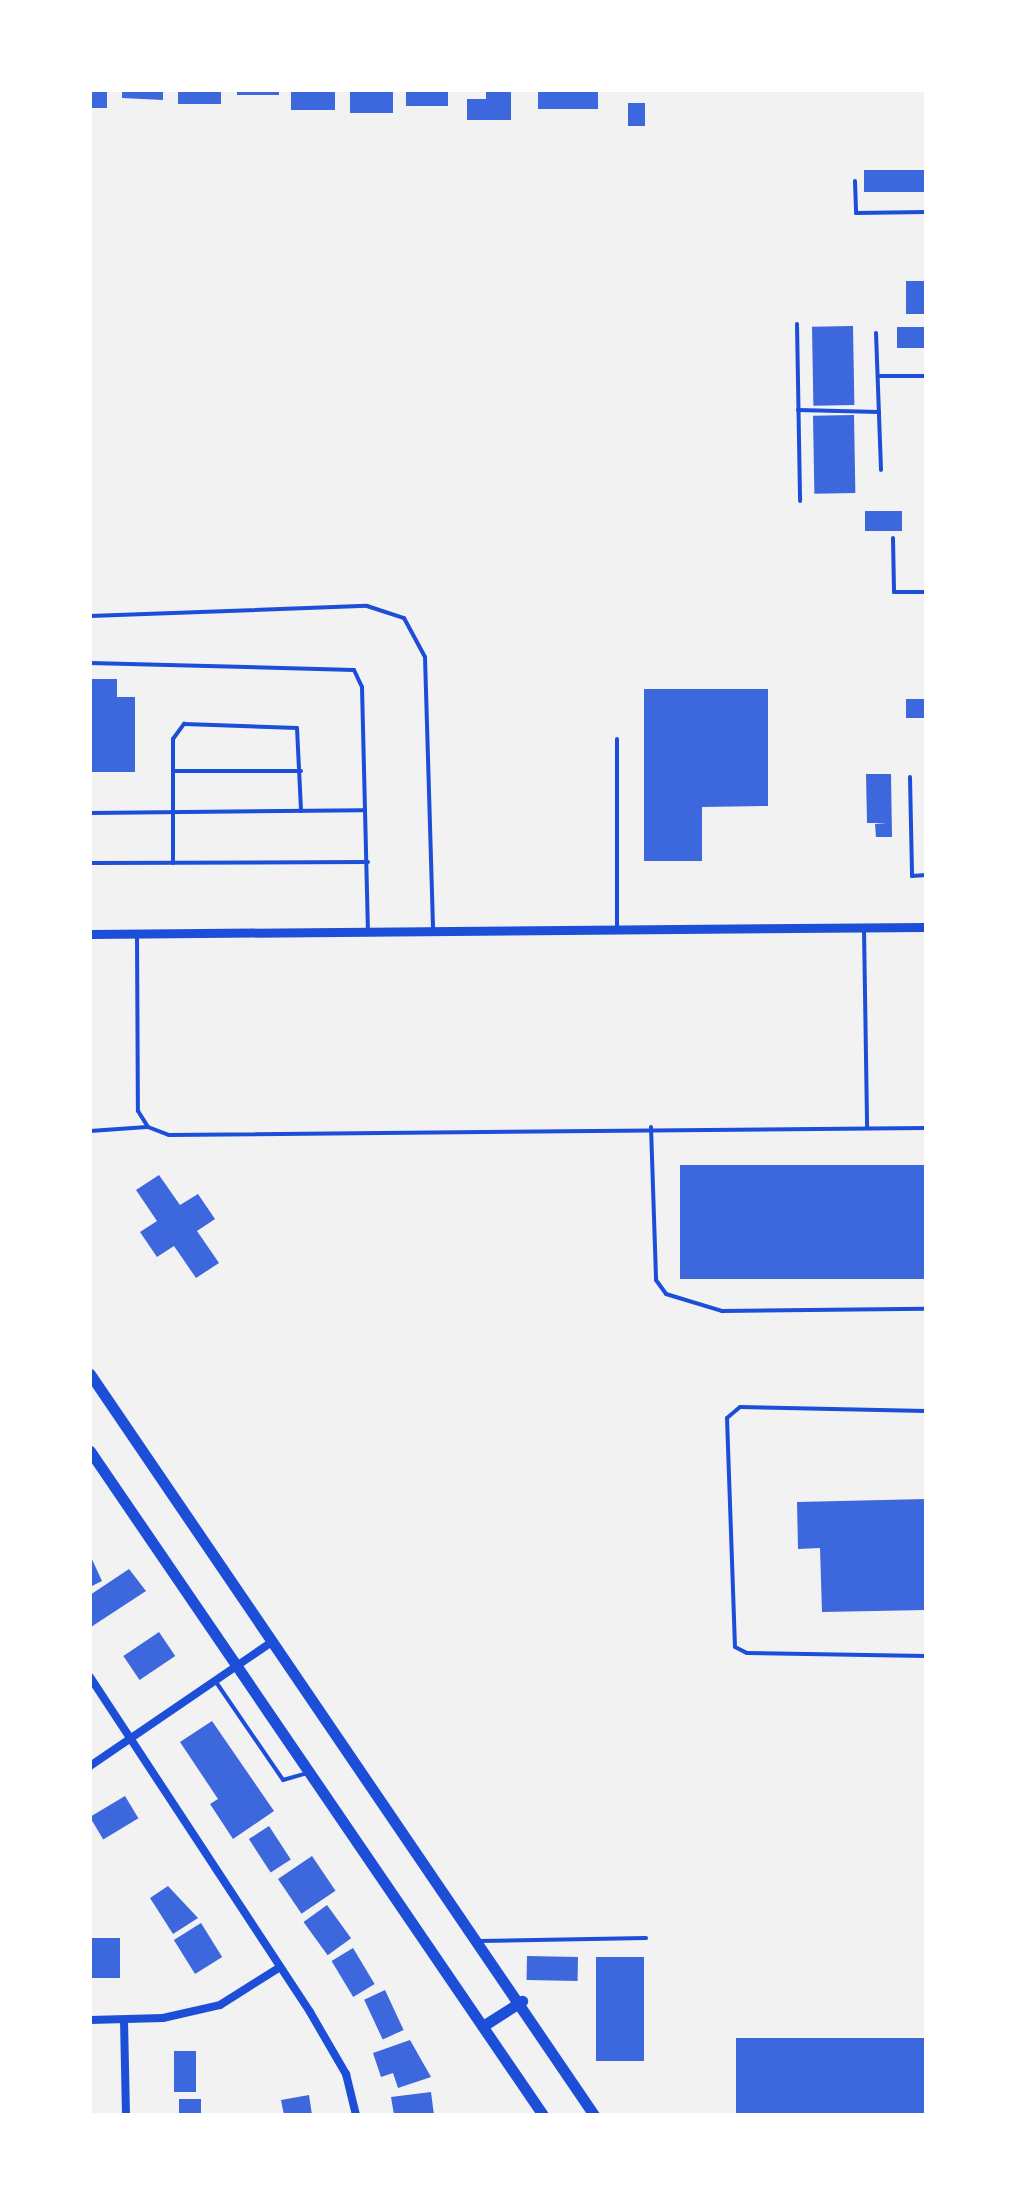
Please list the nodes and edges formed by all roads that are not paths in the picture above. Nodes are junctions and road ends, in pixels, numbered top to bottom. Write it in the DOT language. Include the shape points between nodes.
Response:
graph roads {
  1 [pos="855,181"];
  2 [pos="926,212"];
  3 [pos="797,324"];
  4 [pos="876,333"];
  5 [pos="878,376"];
  6 [pos="926,376"];
  7 [pos="798,410"];
  8 [pos="879,412"];
  9 [pos="881,470"];
  10 [pos="800,501"];
  11 [pos="893,538"];
  12 [pos="926,592"];
  13 [pos="90,616"];
  14 [pos="90,663"];
  15 [pos="617,739"];
  16 [pos="173,771"];
  17 [pos="301,771"];
  18 [pos="910,777"];
  19 [pos="363,810"];
  20 [pos="301,811"];
  21 [pos="173,812"];
  22 [pos="90,813"];
  23 [pos="368,862"];
  24 [pos="90,863"];
  25 [pos="173,863"];
  26 [pos="926,875"];
  27 [pos="864,927"];
  28 [pos="926,927"];
  29 [pos="617,929"];
  30 [pos="433,932"];
  31 [pos="136,933"];
  32 [pos="368,933"];
  33 [pos="90,934"];
  34 [pos="148,1127"];
  35 [pos="651,1127"];
  36 [pos="867,1128"];
  37 [pos="926,1128"];
  38 [pos="90,1131"];
  39 [pos="926,1309"];
  40 [pos="90,1374"];
  41 [pos="926,1411"];
  42 [pos="90,1451"];
  43 [pos="272,1642"];
  44 [pos="926,1656"];
  45 [pos="234,1670"];
  46 [pos="90,1677"];
  47 [pos="216,1682"];
  48 [pos="132,1739"];
  49 [pos="90,1766"];
  50 [pos="307,1773"];
  51 [pos="646,1938"];
  52 [pos="480,1941"];
  53 [pos="280,1967"];
  54 [pos="522,2001"];
  55 [pos="90,2020"];
  56 [pos="124,2020"];
  57 [pos="486,2024"];
  58 [pos="126,2115"];
  59 [pos="356,2115"];
  60 [pos="543,2115"];
  61 [pos="594,2115"];
  1 -- 2 [label="lane" via="856,213"];
  3 -- 7 [label="lane"];
  4 -- 5 [label="lane"];
  5 -- 6 [label="lane"];
  5 -- 8 [label="lane"];
  7 -- 8 [label="lane"];
  7 -- 10 [label="lane"];
  8 -- 9 [label="lane"];
  11 -- 12 [label="lane" via="894,592"];
  13 -- 30 [label="lane" via="367,606 404,618 425,657"];
  14 -- 19 [label="lane" via="354,670 362,687"];
  15 -- 29 [label="lane"];
  16 -- 17 [label="lane"];
  16 -- 17 [label="lane" via="173,739 184,724 287,723 301,738"];
  16 -- 21 [label="lane"];
  17 -- 20 [label="lane"];
  18 -- 26 [label="lane" via="912,876"];
  19 -- 20 [label="lane"];
  19 -- 23 [label="lane"];
  20 -- 21 [label="lane"];
  21 -- 22 [label="lane"];
  21 -- 25 [label="lane"];
  23 -- 25 [label="lane"];
  23 -- 32 [label="lane"];
  24 -- 25 [label="lane"];
  27 -- 28 [label="street"];
  27 -- 29 [label="street"];
  27 -- 36 [label="lane"];
  29 -- 30 [label="street"];
  30 -- 32 [label="street"];
  31 -- 32 [label="street"];
  31 -- 33 [label="street"];
  31 -- 34 [label="lane" via="138,1111"];
  34 -- 35 [label="lane" via="169,1135"];
  34 -- 38 [label="lane"];
  35 -- 36 [label="lane"];
  35 -- 39 [label="lane" via="656,1280 666,1294 722,1311"];
  36 -- 37 [label="lane"];
  40 -- 43 [label="main road"];
  41 -- 44 [label="lane" via="740,1407 727,1418 735,1647 747,1653"];
  42 -- 45 [label="main road"];
  43 -- 45 [label="street"];
  43 -- 52 [label="main road"];
  45 -- 47 [label="street"];
  45 -- 50 [label="main road"];
  46 -- 48 [label="street"];
  47 -- 48 [label="street"];
  47 -- 50 [label="lane" via="283,1780"];
  48 -- 49 [label="street"];
  48 -- 53 [label="street"];
  50 -- 57 [label="main road"];
  51 -- 52 [label="lane"];
  52 -- 54 [label="main road"];
  53 -- 56 [label="street" via="220,2005"];
  53 -- 59 [label="street" via="346,2074"];
  54 -- 57 [label="main road"];
  54 -- 61 [label="main road"];
  55 -- 56 [label="street"];
  56 -- 58 [label="street"];
  57 -- 60 [label="main road"];
}
